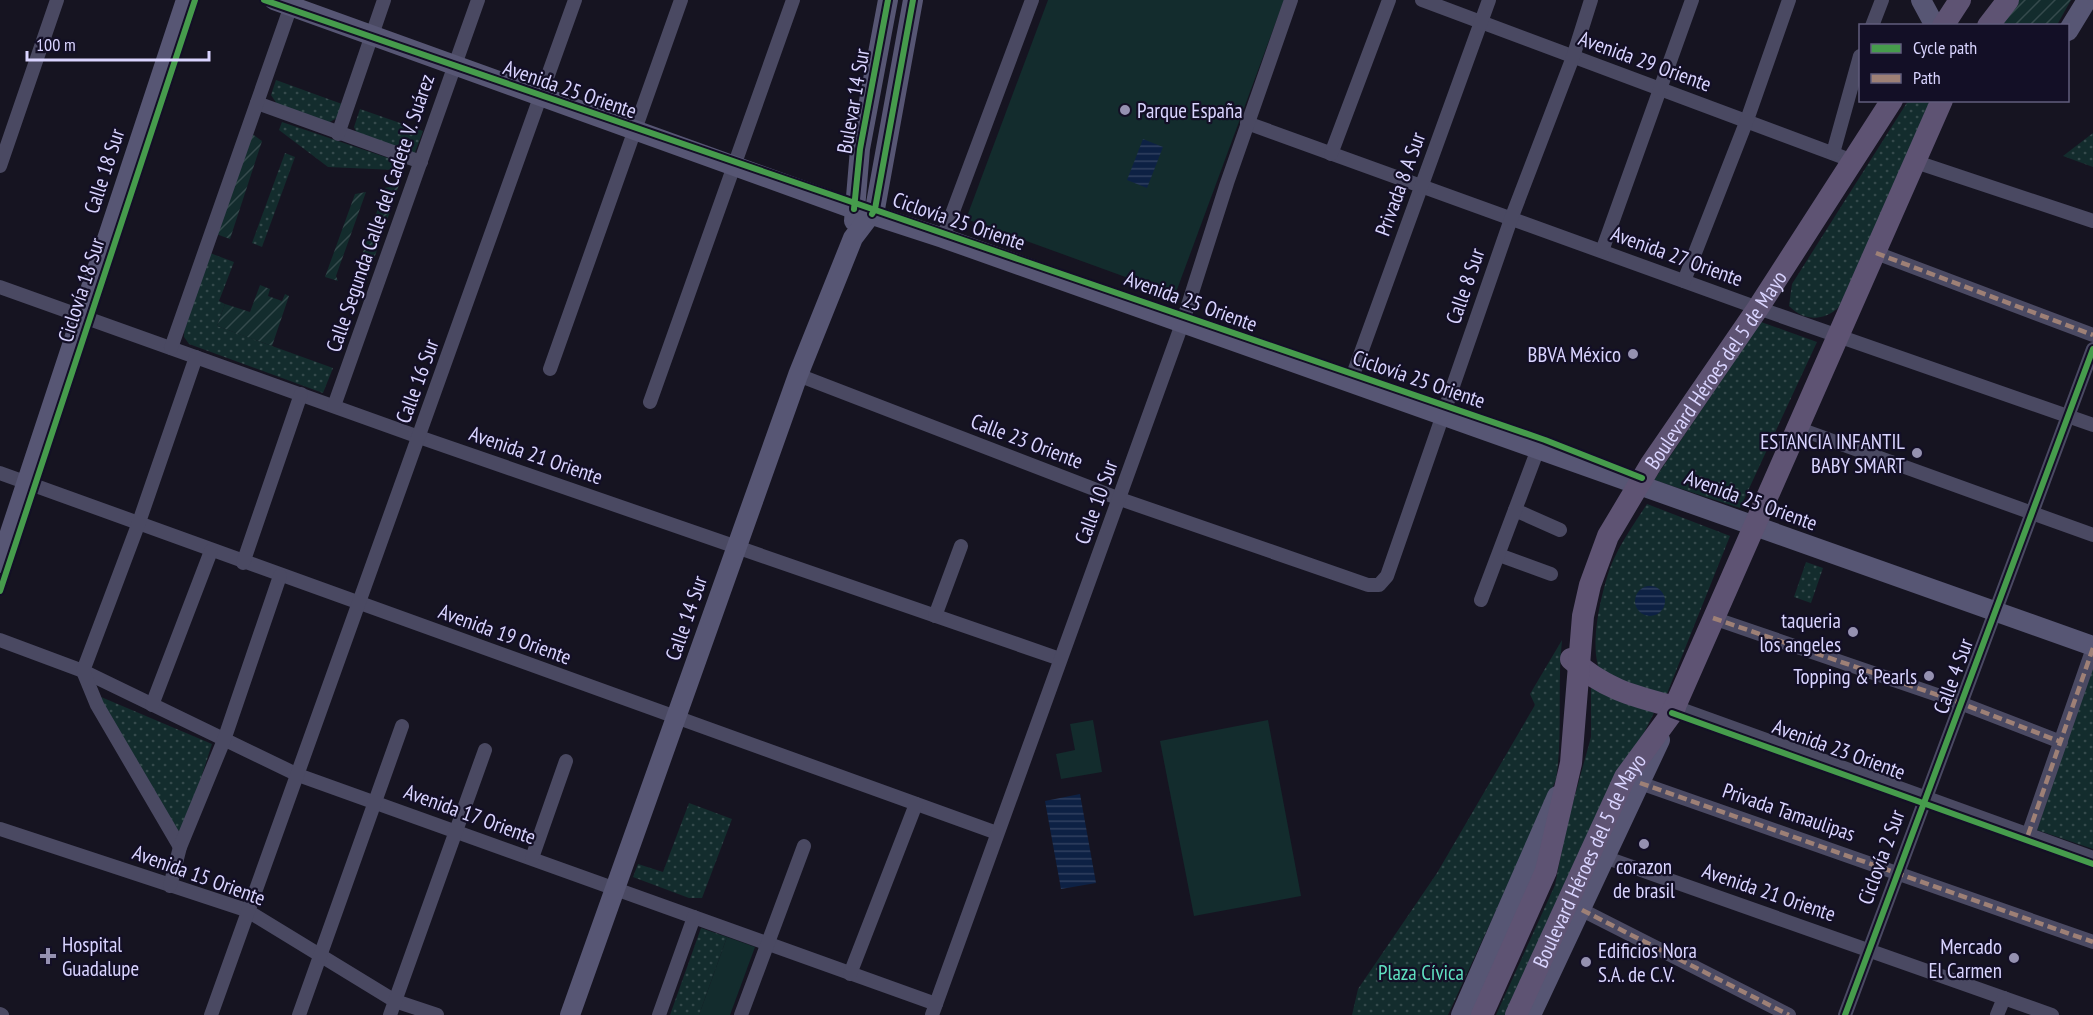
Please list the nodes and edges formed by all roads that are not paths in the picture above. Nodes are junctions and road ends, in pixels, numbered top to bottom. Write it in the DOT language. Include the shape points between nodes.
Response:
graph roads {
  1 [pos="57,0"];
  2 [pos="186,0"];
  3 [pos="384,0"];
  4 [pos="478,0"];
  5 [pos="575,0"];
  6 [pos="681,0"];
  7 [pos="794,0"];
  8 [pos="888,0"];
  9 [pos="913,0"];
  10 [pos="1032,0"];
  11 [pos="1291,0"];
  12 [pos="1389,0"];
  13 [pos="1422,0"];
  14 [pos="1489,0"];
  15 [pos="1591,0"];
  16 [pos="1692,0"];
  17 [pos="1789,0"];
  18 [pos="1882,0"];
  19 [pos="1921,0"];
  20 [pos="1960,0"];
  21 [pos="2008,0"];
  22 [pos="2087,0"];
  23 [pos="286,2"];
  24 [pos="1481,21"];
  25 [pos="1873,24"];
  26 [pos="1934,24"];
  27 [pos="1944,24"];
  28 [pos="1990,24"];
  29 [pos="2078,27"];
  30 [pos="371,35"];
  31 [pos="1573,57"];
  32 [pos="1859,62"];
  33 [pos="455,66"];
  34 [pos="1660,88"];
  35 [pos="541,96"];
  36 [pos="1890,102"];
  37 [pos="1941,102"];
  38 [pos="257,103"];
  39 [pos="1747,120"];
  40 [pos="1247,123"];
  41 [pos="636,129"];
  42 [pos="338,134"];
  43 [pos="1331,154"];
  44 [pos="1843,157"];
  45 [pos="421,162"];
  46 [pos="1916,162"];
  47 [pos="736,165"];
  48 [pos="0,166"];
  49 [pos="1422,187"];
  50 [pos="863,212"];
  51 [pos="1511,219"];
  52 [pos="2093,222"];
  53 [pos="943,238"];
  54 [pos="1602,251"];
  55 [pos="1876,253"];
  56 [pos="1684,281"];
  57 [pos="0,287"];
  58 [pos="1758,308"];
  59 [pos="82,316"];
  60 [pos="1182,324"];
  61 [pos="1839,335"];
  62 [pos="2093,335"];
  63 [pos="171,348"];
  64 [pos="2093,349"];
  65 [pos="196,357"];
  66 [pos="550,369"];
  67 [pos="798,375"];
  68 [pos="1350,383"];
  69 [pos="301,394"];
  70 [pos="650,402"];
  71 [pos="334,406"];
  72 [pos="1442,415"];
  73 [pos="2067,416"];
  74 [pos="2093,425"];
  75 [pos="1797,428"];
  76 [pos="419,437"];
  77 [pos="1538,449"];
  78 [pos="0,473"];
  79 [pos="26,484"];
  80 [pos="1638,485"];
  81 [pos="1120,499"];
  82 [pos="1515,510"];
  83 [pos="2031,513"];
  84 [pos="138,525"];
  85 [pos="1755,527"];
  86 [pos="1560,530"];
  87 [pos="2093,536"];
  88 [pos="961,546"];
  89 [pos="736,547"];
  90 [pos="211,551"];
  91 [pos="1499,555"];
  92 [pos="0,563"];
  93 [pos="243,563"];
  94 [pos="1551,574"];
  95 [pos="280,576"];
  96 [pos="1379,585"];
  97 [pos="1481,600"];
  98 [pos="359,604"];
  99 [pos="1995,611"];
  100 [pos="935,616"];
  101 [pos="1713,618"];
  102 [pos="0,640"];
  103 [pos="2093,647"];
  104 [pos="1060,659"];
  105 [pos="1580,666"];
  106 [pos="83,671"];
  107 [pos="1961,704"];
  108 [pos="152,705"];
  109 [pos="1673,710"];
  110 [pos="676,718"];
  111 [pos="402,726"];
  112 [pos="224,740"];
  113 [pos="2061,742"];
  114 [pos="485,750"];
  115 [pos="566,761"];
  116 [pos="1571,763"];
  117 [pos="298,775"];
  118 [pos="1640,783"];
  119 [pos="1926,798"];
  120 [pos="375,802"];
  121 [pos="915,804"];
  122 [pos="0,830"];
  123 [pos="457,830"];
  124 [pos="997,833"];
  125 [pos="2028,835"];
  126 [pos="804,846"];
  127 [pos="180,847"];
  128 [pos="532,858"];
  129 [pos="1607,858"];
  130 [pos="2093,858"];
  131 [pos="1898,873"];
  132 [pos="170,886"];
  133 [pos="616,889"];
  134 [pos="246,910"];
  135 [pos="1582,910"];
  136 [pos="694,918"];
  137 [pos="1560,923"];
  138 [pos="2093,942"];
  139 [pos="767,943"];
  140 [pos="1869,950"];
  141 [pos="321,954"];
  142 [pos="850,974"];
  143 [pos="2004,998"];
  144 [pos="395,1001"];
  145 [pos="934,1010"];
  146 [pos="211,1015"];
  147 [pos="299,1015"];
  148 [pos="390,1015"];
  149 [pos="437,1015"];
  150 [pos="570,1015"];
  151 [pos="659,1015"];
  152 [pos="741,1015"];
  153 [pos="1461,1015"];
  154 [pos="1482,1015"];
  155 [pos="1516,1015"];
  156 [pos="1531,1015"];
  157 [pos="1789,1015"];
  158 [pos="1845,1015"];
  159 [pos="1997,1015"];
  160 [pos="2052,1015"];
  1 -- 48 [label="street"];
  2 -- 59 [label="main road, Calle 18 Sur"];
  3 -- 30 [label="street"];
  4 -- 33 [label="street, Calle Segunda Calle del Cadete V. Suárez"];
  5 -- 35 [label="street, Calle 16 Sur"];
  6 -- 41 [label="street"];
  7 -- 47 [label="street"];
  8 -- 50 [label="main road, Bulevar 14 Sur" via="860,149"];
  9 -- 50 [label="main road, Bulevar 14 Sur"];
  10 -- 53 [label="street"];
  11 -- 40 [label="street, Calle 10 Sur"];
  12 -- 43 [label="street"];
  13 -- 24 [label="street, Avenida 29 Oriente"];
  14 -- 24 [label="street, Privada 8 A Sur"];
  15 -- 31 [label="street, Calle 8 Sur"];
  16 -- 34 [label="street"];
  17 -- 39 [label="street"];
  18 -- 25 [label="street"];
  19 -- 26 [label="main road"];
  20 -- 27 [label="main road"];
  21 -- 28 [label="main road"];
  22 -- 29 [label="main road"];
  23 -- 30 [label="main road, Avenida 25 Oriente"];
  23 -- 38 [label="street"];
  24 -- 31 [label="street, Avenida 29 Oriente"];
  24 -- 49 [label="street, Privada 8 A Sur"];
  30 -- 33 [label="main road, Avenida 25 Oriente"];
  30 -- 42 [label="street"];
  31 -- 34 [label="street, Avenida 29 Oriente"];
  31 -- 51 [label="street, Calle 8 Sur"];
  32 -- 44 [label="street"];
  33 -- 35 [label="main road, Avenida 25 Oriente"];
  33 -- 45 [label="street, Calle Segunda Calle del Cadete V. Suárez"];
  34 -- 39 [label="street, Avenida 29 Oriente"];
  34 -- 54 [label="street"];
  35 -- 41 [label="main road, Avenida 25 Oriente"];
  35 -- 76 [label="street, Calle 16 Sur"];
  36 -- 44 [label="main road, Boulevard Héroes del 5 de Mayo"];
  37 -- 46 [label="main road, Boulevard Héroes del 5 de Mayo"];
  38 -- 42 [label="street"];
  38 -- 63 [label="street"];
  39 -- 44 [label="street, Avenida 29 Oriente"];
  39 -- 56 [label="street"];
  40 -- 43 [label="street, Avenida 27 Oriente"];
  40 -- 60 [label="street, Calle 10 Sur"];
  41 -- 47 [label="main road, Avenida 25 Oriente"];
  41 -- 66 [label="street"];
  42 -- 45 [label="street"];
  43 -- 49 [label="street, Avenida 27 Oriente"];
  44 -- 58 [label="main road, Boulevard Héroes del 5 de Mayo"];
  45 -- 71 [label="street, Calle Segunda Calle del Cadete V. Suárez"];
  46 -- 52 [label="street"];
  46 -- 55 [label="main road, Boulevard Héroes del 5 de Mayo"];
  47 -- 50 [label="main road, Avenida 25 Oriente"];
  47 -- 70 [label="street"];
  49 -- 51 [label="street, Avenida 27 Oriente"];
  49 -- 68 [label="street, Privada 8 A Sur"];
  50 -- 53 [label="main road, Avenida 25 Oriente"];
  50 -- 67 [label="main road, Calle 14 Sur"];
  51 -- 54 [label="street, Avenida 27 Oriente"];
  51 -- 72 [label="street, Calle 8 Sur"];
  53 -- 60 [label="main road, Avenida 25 Oriente"];
  54 -- 56 [label="street, Avenida 27 Oriente"];
  55 -- 61 [label="main road, Boulevard Héroes del 5 de Mayo"];
  55 -- 62 [label="street"];
  56 -- 58 [label="street, Avenida 27 Oriente"];
  57 -- 59 [label="street, Avenida 21 Oriente"];
  58 -- 61 [label="street, Avenida 27 Oriente"];
  58 -- 80 [label="main road, Boulevard Héroes del 5 de Mayo"];
  59 -- 63 [label="street, Avenida 21 Oriente"];
  59 -- 79 [label="main road, Calle 18 Sur"];
  60 -- 68 [label="main road, Avenida 25 Oriente"];
  60 -- 81 [label="street, Calle 10 Sur"];
  61 -- 73 [label="street, Avenida 27 Oriente"];
  61 -- 75 [label="main road, Boulevard Héroes del 5 de Mayo"];
  63 -- 65 [label="street, Avenida 21 Oriente"];
  64 -- 73 [label="street, Calle 4 Sur"];
  65 -- 69 [label="street, Avenida 21 Oriente"];
  65 -- 84 [label="street"];
  67 -- 81 [label="street, Calle 23 Oriente"];
  67 -- 89 [label="main road, Calle 14 Sur"];
  68 -- 72 [label="main road, Avenida 25 Oriente"];
  69 -- 71 [label="street, Avenida 21 Oriente"];
  69 -- 93 [label="street"];
  71 -- 76 [label="street, Avenida 21 Oriente"];
  72 -- 77 [label="main road, Avenida 25 Oriente"];
  72 -- 96 [label="street, Calle 8 Sur" via="1387,576"];
  73 -- 74 [label="street, Avenida 27 Oriente"];
  73 -- 83 [label="street, Calle 4 Sur"];
  75 -- 83 [label="street"];
  75 -- 85 [label="main road, Boulevard Héroes del 5 de Mayo"];
  76 -- 89 [label="street, Avenida 21 Oriente"];
  76 -- 98 [label="street, Calle 16 Sur"];
  77 -- 80 [label="main road, Avenida 25 Oriente"];
  77 -- 82 [label="street"];
  78 -- 79 [label="street, Avenida 19 Oriente"];
  79 -- 84 [label="street, Avenida 19 Oriente"];
  79 -- 92 [label="main road, Calle 18 Sur"];
  80 -- 85 [label="main road, Avenida 25 Oriente"];
  80 -- 105 [label="main road, Boulevard Héroes del 5 de Mayo" via="1608,536 1586,557 1576,577 1567,642 1571,659"];
  81 -- 96 [label="street, Calle 23 Oriente" via="1368,585"];
  81 -- 104 [label="street, Calle 10 Sur"];
  82 -- 86 [label="street"];
  82 -- 91 [label="street"];
  83 -- 87 [label="street"];
  83 -- 99 [label="street, Calle 4 Sur"];
  84 -- 90 [label="street, Avenida 19 Oriente"];
  84 -- 106 [label="street"];
  85 -- 99 [label="main road, Avenida 25 Oriente"];
  85 -- 101 [label="main road, Boulevard Héroes del 5 de Mayo"];
  88 -- 100 [label="street"];
  89 -- 100 [label="street, Avenida 21 Oriente"];
  89 -- 110 [label="main road, Calle 14 Sur"];
  90 -- 93 [label="street, Avenida 19 Oriente"];
  90 -- 108 [label="street"];
  91 -- 94 [label="street"];
  91 -- 97 [label="street"];
  93 -- 95 [label="street, Avenida 19 Oriente"];
  95 -- 98 [label="street, Avenida 19 Oriente"];
  95 -- 112 [label="street"];
  98 -- 110 [label="street, Avenida 19 Oriente"];
  98 -- 117 [label="street, Calle 16 Sur"];
  99 -- 103 [label="main road, Avenida 25 Oriente"];
  99 -- 107 [label="street, Calle 4 Sur"];
  100 -- 104 [label="street, Avenida 21 Oriente"];
  101 -- 107 [label="street"];
  101 -- 109 [label="main road, Boulevard Héroes del 5 de Mayo"];
  102 -- 106 [label="street, Avenida 17 Oriente"];
  103 -- 113 [label="street"];
  104 -- 124 [label="street, Calle 10 Sur"];
  105 -- 109 [label="main road" via="1599,682"];
  105 -- 116 [label="main road, Boulevard Héroes del 5 de Mayo"];
  106 -- 108 [label="street, Avenida 17 Oriente"];
  106 -- 127 [label="street" via="97,705"];
  107 -- 113 [label="street"];
  107 -- 119 [label="street, Calle 4 Sur"];
  108 -- 112 [label="street, Avenida 17 Oriente"];
  109 -- 118 [label="main road, Boulevard Héroes del 5 de Mayo"];
  109 -- 119 [label="street, Avenida 23 Oriente"];
  109 -- 137 [label="main road, Boulevard Héroes del 5 de Mayo" via="1625,777"];
  110 -- 121 [label="street, Avenida 19 Oriente"];
  110 -- 133 [label="main road, Calle 14 Sur"];
  111 -- 120 [label="street"];
  112 -- 117 [label="street, Avenida 17 Oriente"];
  112 -- 127 [label="street"];
  113 -- 125 [label="street"];
  114 -- 123 [label="street"];
  115 -- 128 [label="street"];
  116 -- 153 [label="main road, Boulevard Héroes del 5 de Mayo"];
  116 -- 154 [label="main road, Boulevard Héroes del 5 de Mayo" via="1539,891"];
  117 -- 120 [label="street, Avenida 17 Oriente"];
  117 -- 134 [label="street, Calle 16 Sur"];
  118 -- 129 [label="main road, Boulevard Héroes del 5 de Mayo"];
  118 -- 131 [label="street, Privada Tamaulipas"];
  119 -- 125 [label="street, Avenida 23 Oriente"];
  119 -- 131 [label="street, Calle 4 Sur"];
  120 -- 123 [label="street, Avenida 17 Oriente"];
  120 -- 141 [label="street"];
  121 -- 124 [label="street, Avenida 19 Oriente"];
  121 -- 142 [label="street"];
  122 -- 132 [label="street, Avenida 15 Oriente"];
  123 -- 128 [label="street, Avenida 17 Oriente"];
  123 -- 144 [label="street"];
  124 -- 145 [label="street, Calle 10 Sur"];
  125 -- 130 [label="street, Avenida 23 Oriente"];
  126 -- 139 [label="street"];
  127 -- 132 [label="street"];
  128 -- 133 [label="street, Avenida 17 Oriente"];
  129 -- 135 [label="main road, Boulevard Héroes del 5 de Mayo"];
  129 -- 137 [label="main road"];
  129 -- 140 [label="street, Avenida 21 Oriente"];
  131 -- 138 [label="street, Privada Tamaulipas"];
  131 -- 140 [label="street, Calle 4 Sur"];
  132 -- 134 [label="street, Avenida 15 Oriente"];
  133 -- 136 [label="street, Avenida 17 Oriente"];
  133 -- 150 [label="main road, Calle 14 Sur"];
  134 -- 141 [label="street, Avenida 15 Oriente"];
  134 -- 146 [label="street, Calle 16 Sur"];
  135 -- 156 [label="main road, Boulevard Héroes del 5 de Mayo"];
  135 -- 157 [label="street"];
  136 -- 139 [label="street, Avenida 17 Oriente"];
  136 -- 151 [label="street"];
  137 -- 155 [label="main road, Boulevard Héroes del 5 de Mayo"];
  139 -- 142 [label="street, Avenida 17 Oriente"];
  139 -- 152 [label="street"];
  140 -- 143 [label="street, Avenida 21 Oriente"];
  140 -- 158 [label="street, Calle 4 Sur"];
  141 -- 144 [label="street, Avenida 15 Oriente"];
  141 -- 147 [label="street"];
  142 -- 145 [label="street, Avenida 17 Oriente"];
  143 -- 159 [label="street"];
  143 -- 160 [label="street, Avenida 21 Oriente"];
  144 -- 148 [label="street"];
  144 -- 149 [label="street, Avenida 15 Oriente"];
}
